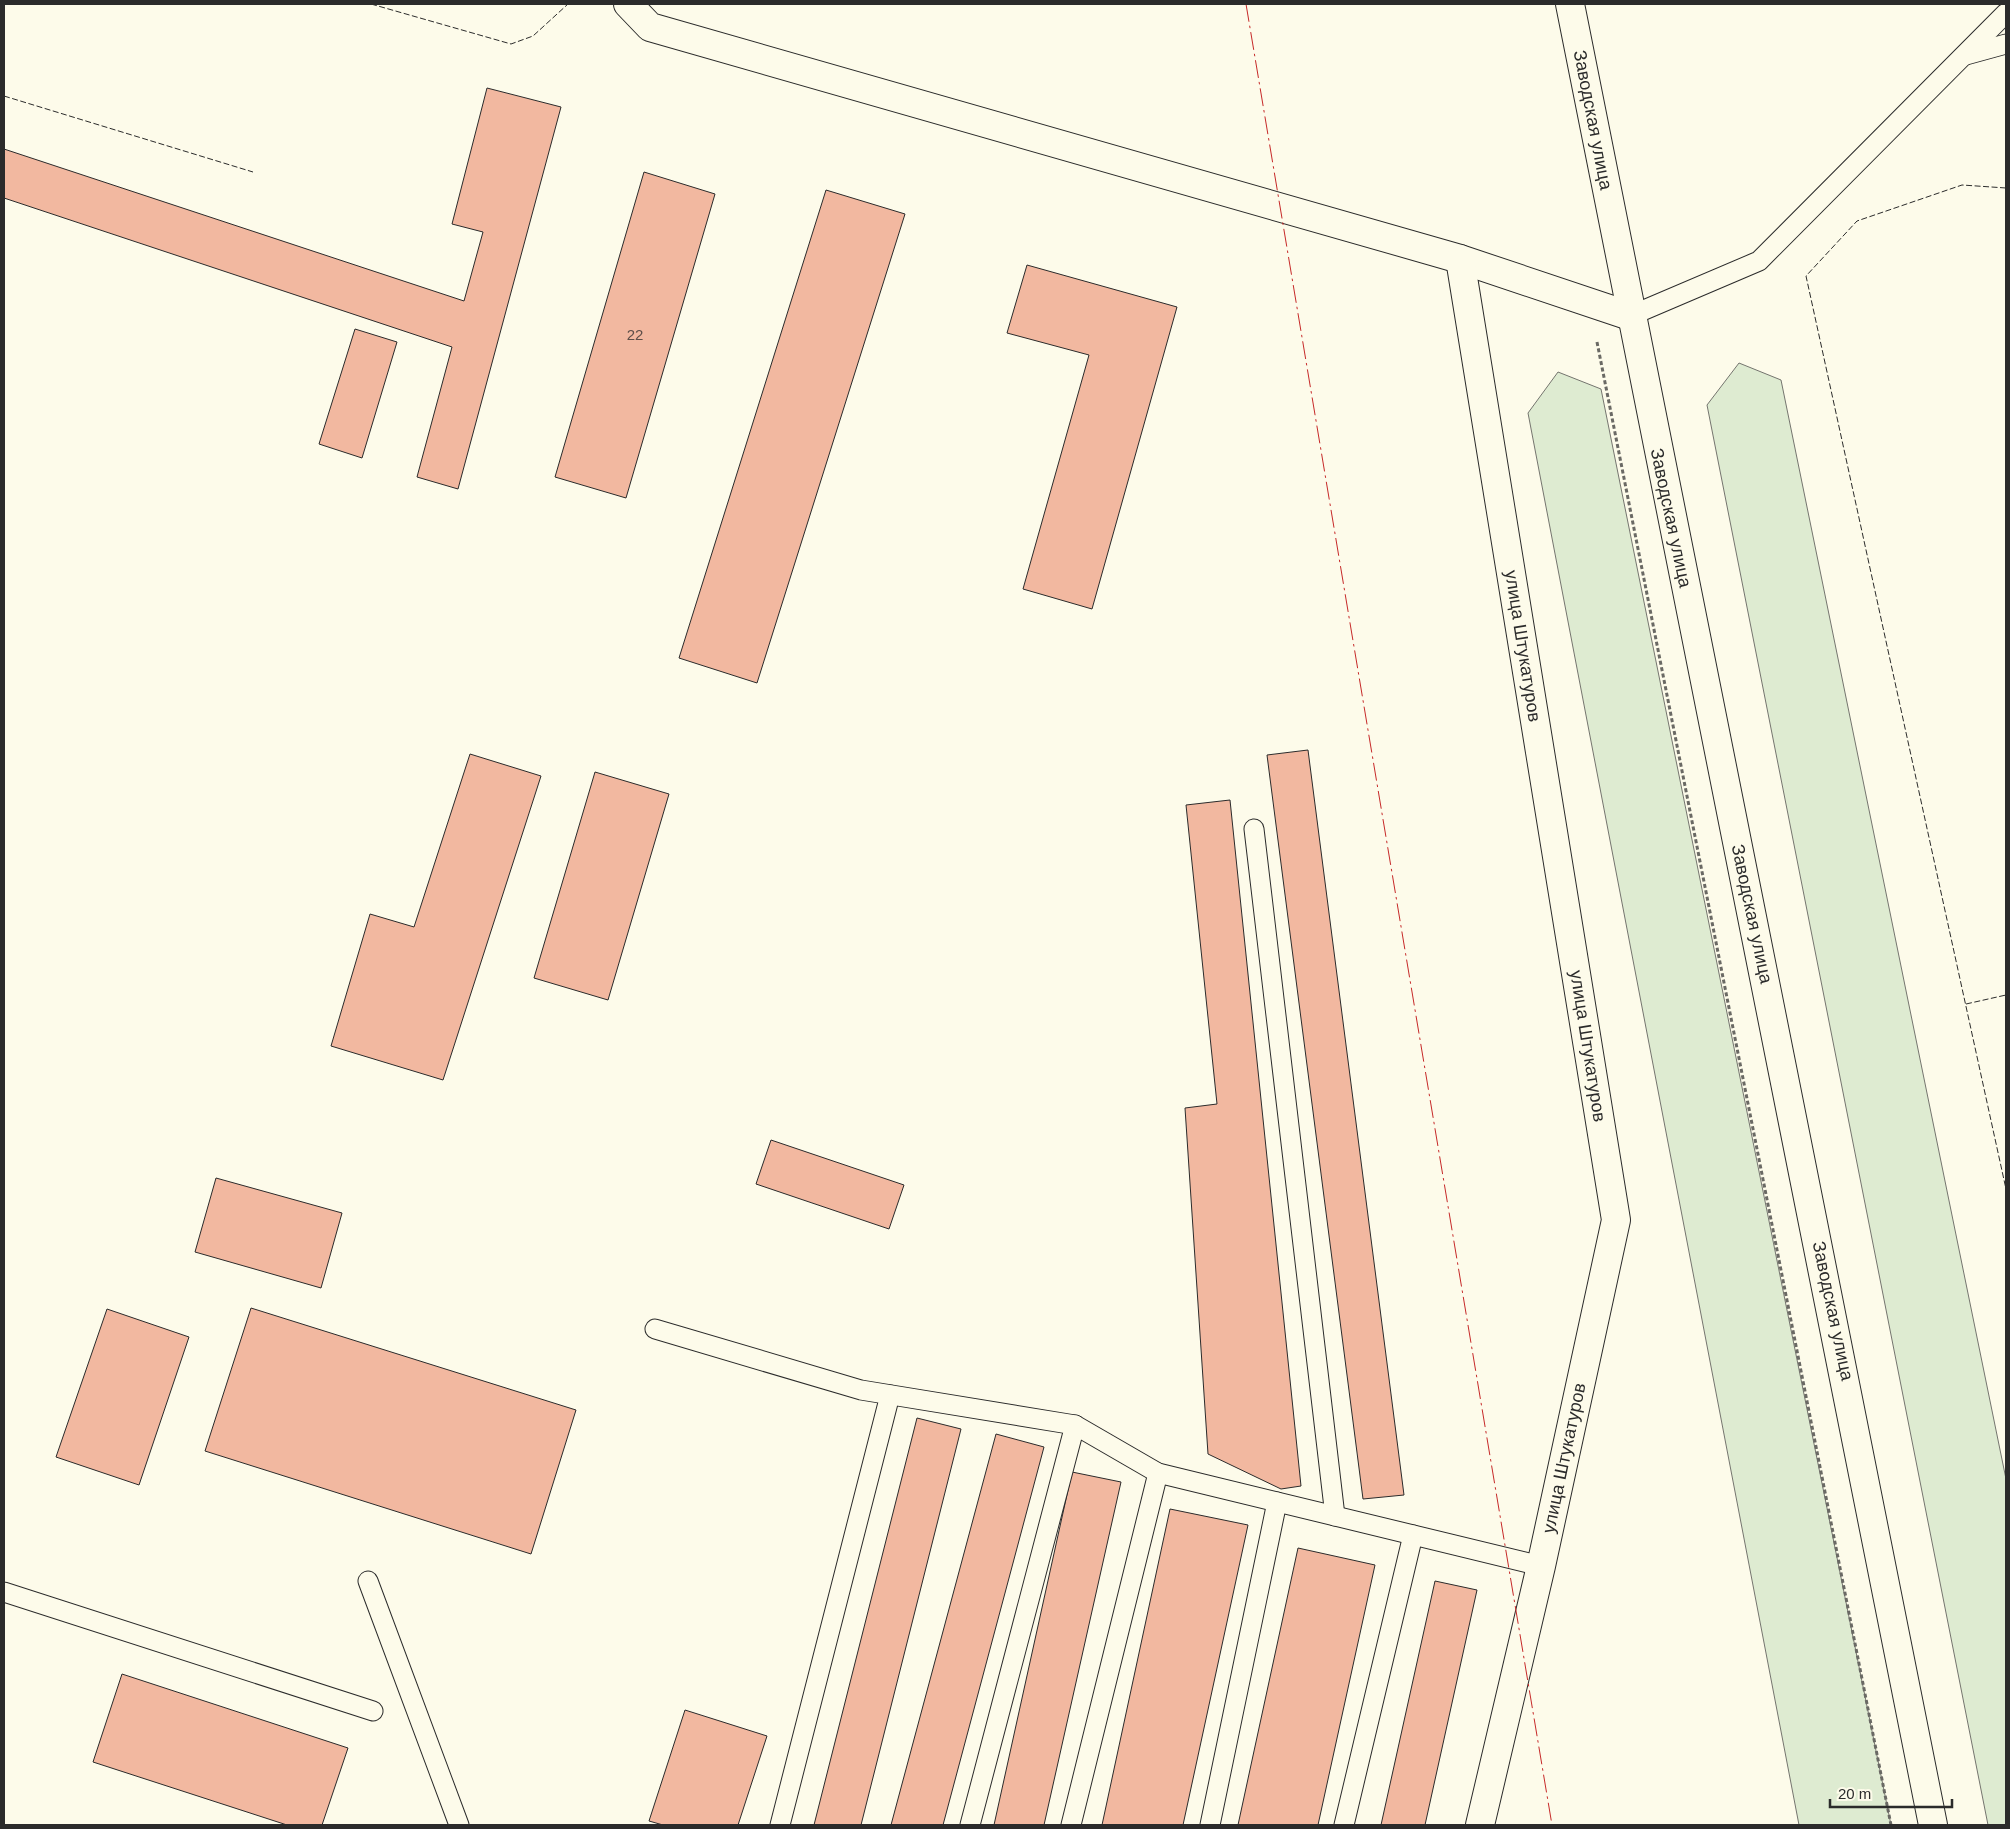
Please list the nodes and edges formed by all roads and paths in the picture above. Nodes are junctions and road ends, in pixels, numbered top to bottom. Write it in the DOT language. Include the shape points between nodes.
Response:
graph roads {
  1 [pos="628,4"];
  2 [pos="1570,4"];
  3 [pos="2006,13"];
  4 [pos="2006,44"];
  5 [pos="1965,55"];
  6 [pos="1460,259"];
  7 [pos="1630,316"];
  8 [pos="1595,333"];
  9 [pos="1254,829"];
  10 [pos="655,1329"];
  11 [pos="890,1395"];
  12 [pos="1075,1425"];
  13 [pos="1158,1474"];
  14 [pos="1277,1502"];
  15 [pos="1335,1516"];
  16 [pos="1413,1535"];
  17 [pos="1541,1566"];
  18 [pos="368,1581"];
  19 [pos="4,1592"];
  20 [pos="373,1711"];
  21 [pos="459,1825"];
  22 [pos="780,1825"];
  23 [pos="970,1825"];
  24 [pos="1071,1825"];
  25 [pos="1210,1825"];
  26 [pos="1344,1825"];
  27 [pos="1480,1825"];
  28 [pos="1890,1825"];
  29 [pos="1933,1825"];
  1 -- 6 [label="street" via="650,27"];
  2 -- 7 [label="street, Заводская улица"];
  3 -- 5 [label="lane"];
  4 -- 5 [label="lane"];
  5 -- 7 [label="lane" via="1759,261"];
  6 -- 7 [label="street"];
  6 -- 17 [label="street, улица Штукатуров" via="1616,1220"];
  7 -- 29 [label="street, Заводская улица" via="1863,1461"];
  8 -- 28 [label="path"];
  9 -- 15 [label="lane"];
  10 -- 11 [label="lane" via="861,1390"];
  11 -- 12 [label="lane"];
  11 -- 22 [label="lane"];
  12 -- 13 [label="lane"];
  12 -- 23 [label="lane"];
  13 -- 14 [label="lane"];
  13 -- 24 [label="lane"];
  14 -- 15 [label="lane"];
  14 -- 25 [label="lane"];
  15 -- 16 [label="lane"];
  16 -- 17 [label="lane"];
  16 -- 26 [label="lane"];
  17 -- 27 [label="street, улица Штукатуров"];
  18 -- 21 [label="lane"];
  19 -- 20 [label="lane"];
}
